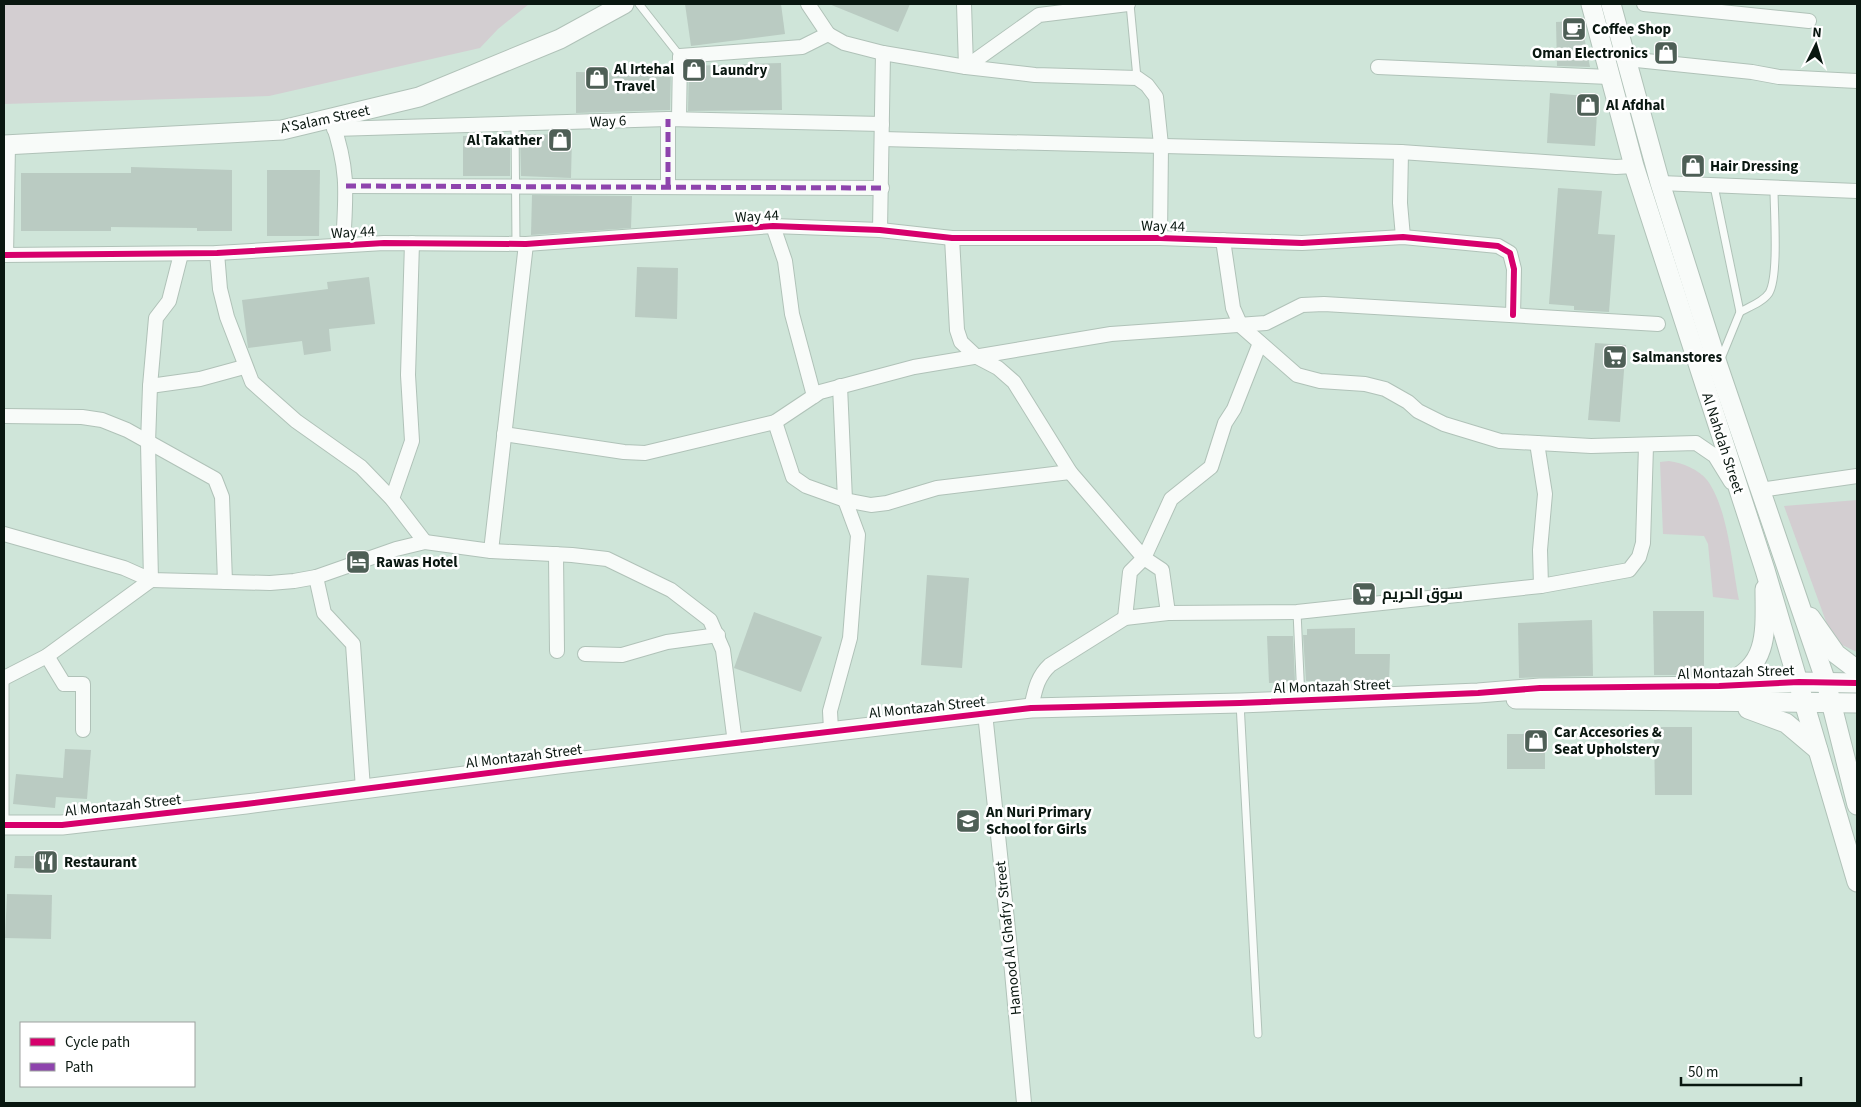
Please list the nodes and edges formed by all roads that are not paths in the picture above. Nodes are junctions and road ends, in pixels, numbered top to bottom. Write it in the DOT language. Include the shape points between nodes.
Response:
graph roads {
  1 [pos="624,4"];
  2 [pos="639,4"];
  3 [pos="808,4"];
  4 [pos="964,4"];
  5 [pos="1129,4"];
  6 [pos="1591,4"];
  7 [pos="1611,4"];
  8 [pos="1644,4"];
  9 [pos="1809,21"];
  10 [pos="828,34"];
  11 [pos="883,53"];
  12 [pos="680,56"];
  13 [pos="1627,59"];
  14 [pos="966,67"];
  15 [pos="1378,67"];
  16 [pos="1609,77"];
  17 [pos="1137,78"];
  18 [pos="1857,81"];
  19 [pos="674,119"];
  20 [pos="333,123"];
  21 [pos="515,123"];
  22 [pos="882,124"];
  23 [pos="882,139"];
  24 [pos="6,145"];
  25 [pos="1162,145"];
  26 [pos="1401,152"];
  27 [pos="1634,166"];
  28 [pos="1660,184"];
  29 [pos="346,186"];
  30 [pos="1714,186"];
  31 [pos="515,187"];
  32 [pos="668,187"];
  33 [pos="882,188"];
  34 [pos="1774,189"];
  35 [pos="1857,191"];
  36 [pos="773,226"];
  37 [pos="880,230"];
  38 [pos="952,238"];
  39 [pos="1160,238"];
  40 [pos="1403,238"];
  41 [pos="1223,240"];
  42 [pos="412,243"];
  43 [pos="343,244"];
  44 [pos="521,244"];
  45 [pos="217,253"];
  46 [pos="181,254"];
  47 [pos="5,256"];
  48 [pos="1740,312"];
  49 [pos="1513,314"];
  50 [pos="1658,324"];
  51 [pos="1241,326"];
  52 [pos="1260,343"];
  53 [pos="977,357"];
  54 [pos="1718,366"];
  55 [pos="244,367"];
  56 [pos="150,386"];
  57 [pos="840,386"];
  58 [pos="814,396"];
  59 [pos="4,416"];
  60 [pos="775,422"];
  61 [pos="504,434"];
  62 [pos="148,443"];
  63 [pos="1537,443"];
  64 [pos="1646,446"];
  65 [pos="1070,472"];
  66 [pos="1857,476"];
  67 [pos="1760,490"];
  68 [pos="392,499"];
  69 [pos="845,500"];
  70 [pos="1742,500"];
  71 [pos="4,534"];
  72 [pos="425,542"];
  73 [pos="491,551"];
  74 [pos="556,554"];
  75 [pos="1144,558"];
  76 [pos="1765,570"];
  77 [pos="316,577"];
  78 [pos="151,580"];
  79 [pos="225,582"];
  80 [pos="1540,586"];
  81 [pos="1796,598"];
  82 [pos="1168,612"];
  83 [pos="1297,612"];
  84 [pos="1125,618"];
  85 [pos="718,635"];
  86 [pos="557,651"];
  87 [pos="585,654"];
  88 [pos="47,656"];
  89 [pos="1857,670"];
  90 [pos="5,677"];
  91 [pos="1799,682"];
  92 [pos="1826,682"];
  93 [pos="1857,683"];
  94 [pos="1719,686"];
  95 [pos="1478,693"];
  96 [pos="1302,700"];
  97 [pos="1805,702"];
  98 [pos="1240,703"];
  99 [pos="1730,703"];
  100 [pos="1832,704"];
  101 [pos="1857,704"];
  102 [pos="1031,708"];
  103 [pos="985,713"];
  104 [pos="84,730"];
  105 [pos="831,730"];
  106 [pos="735,743"];
  107 [pos="1820,752"];
  108 [pos="1857,762"];
  109 [pos="363,789"];
  110 [pos="1856,799"];
  111 [pos="4,825"];
  112 [pos="1857,882"];
  113 [pos="1258,1034"];
  114 [pos="1024,1103"];
  1 -- 20 [label="street, A'Salam Street" via="560,39 419,97"];
  2 -- 12 [label="lane"];
  3 -- 10 [label="street"];
  4 -- 14 [label="street"];
  5 -- 14 [label="street" via="1039,16"];
  5 -- 17 [label="lane"];
  6 -- 16 [label="street, Al Nahdah Street"];
  7 -- 13 [label="street, Al Nahdah Street"];
  8 -- 9 [label="street"];
  10 -- 11 [label="street" via="844,43"];
  10 -- 12 [label="street" via="802,47"];
  11 -- 14 [label="street"];
  11 -- 22 [label="street"];
  12 -- 19 [label="street"];
  13 -- 18 [label="street" via="1778,77"];
  13 -- 28 [label="street, Al Nahdah Street"];
  14 -- 17 [label="street" via="1035,75"];
  15 -- 16 [label="street"];
  16 -- 27 [label="street, Al Nahdah Street"];
  17 -- 25 [label="street" via="1156,97"];
  19 -- 21 [label="street, Way 6"];
  19 -- 22 [label="street, Way 6"];
  19 -- 32 [label="street"];
  20 -- 21 [label="street, Way 6"];
  20 -- 24 [label="street, A'Salam Street" via="282,130"];
  20 -- 29 [label="street"];
  21 -- 31 [label="lane"];
  22 -- 23 [label="street"];
  23 -- 25 [label="street"];
  23 -- 33 [label="street"];
  24 -- 47 [label="street"];
  25 -- 26 [label="street"];
  25 -- 39 [label="street"];
  26 -- 27 [label="street"];
  26 -- 40 [label="street"];
  27 -- 70 [label="street, Al Nahdah Street"];
  28 -- 30 [label="street"];
  28 -- 54 [label="street, Al Nahdah Street"];
  29 -- 31 [label="street"];
  29 -- 43 [label="street"];
  30 -- 34 [label="street"];
  30 -- 48 [label="lane"];
  31 -- 32 [label="street"];
  31 -- 44 [label="lane"];
  32 -- 33 [label="street"];
  33 -- 37 [label="street"];
  34 -- 35 [label="street"];
  34 -- 48 [label="lane" via="1774,278 1769,293"];
  36 -- 37 [label="street, Way 44"];
  36 -- 44 [label="street, Way 44"];
  36 -- 58 [label="street"];
  37 -- 38 [label="street, Way 44"];
  38 -- 39 [label="street, Way 44"];
  38 -- 53 [label="street" via="957,330 961,342"];
  39 -- 41 [label="street, Way 44"];
  40 -- 41 [label="street, Way 44" via="1302,243"];
  40 -- 49 [label="street, Way 44" via="1498,246 1510,252 1514,269"];
  41 -- 51 [label="street" via="1233,308"];
  42 -- 43 [label="street, Way 44"];
  42 -- 44 [label="street, Way 44"];
  42 -- 68 [label="street" via="408,375 412,441"];
  43 -- 45 [label="street, Way 44"];
  44 -- 61 [label="street"];
  45 -- 46 [label="street, Way 44"];
  45 -- 55 [label="street" via="220,289"];
  46 -- 47 [label="street, Way 44"];
  46 -- 56 [label="street" via="168,302 156,318"];
  48 -- 54 [label="lane"];
  49 -- 50 [label="street"];
  49 -- 51 [label="street" via="1324,304 1302,305 1266,323"];
  51 -- 52 [label="street"];
  51 -- 53 [label="street" via="1111,334"];
  52 -- 63 [label="street" via="1297,375 1385,389 1418,411 1460,429 1500,441"];
  52 -- 75 [label="street" via="1234,409 1225,423 1211,467 1171,499"];
  53 -- 57 [label="street" via="914,367"];
  53 -- 65 [label="street" via="998,368 1014,382"];
  54 -- 67 [label="street, Al Nahdah Street"];
  55 -- 56 [label="street" via="200,379"];
  55 -- 68 [label="street" via="252,382 268,398 361,466"];
  56 -- 62 [label="street"];
  57 -- 58 [label="street"];
  57 -- 69 [label="street"];
  58 -- 60 [label="street"];
  59 -- 62 [label="street" via="102,420 122,427"];
  60 -- 61 [label="street" via="645,453"];
  60 -- 69 [label="street" via="793,477 806,486"];
  61 -- 73 [label="street"];
  62 -- 78 [label="street"];
  62 -- 79 [label="street" via="207,473 220,486"];
  63 -- 64 [label="street"];
  63 -- 80 [label="street" via="1545,494"];
  64 -- 70 [label="street" via="1696,443 1714,456"];
  64 -- 80 [label="street" via="1643,543 1639,557 1629,570"];
  65 -- 69 [label="street" via="937,488 887,503 870,505"];
  65 -- 75 [label="street"];
  66 -- 67 [label="street"];
  67 -- 81 [label="street, Al Nahdah Street"];
  68 -- 72 [label="street"];
  69 -- 105 [label="street" via="858,535 857,553 850,638 830,711"];
  70 -- 76 [label="street, Al Nahdah Street"];
  71 -- 78 [label="street" via="124,568"];
  72 -- 73 [label="street"];
  72 -- 77 [label="street"];
  73 -- 74 [label="street"];
  74 -- 85 [label="street" via="607,559 632,569 694,606 710,620"];
  74 -- 86 [label="street"];
  75 -- 82 [label="street" via="1162,570"];
  75 -- 84 [label="street" via="1130,572"];
  76 -- 91 [label="street, Al Nahdah Street"];
  76 -- 94 [label="street" via="1765,612 1758,657 1754,666 1741,677"];
  77 -- 79 [label="street" via="270,583"];
  77 -- 109 [label="street" via="324,612 353,644"];
  78 -- 79 [label="street"];
  78 -- 88 [label="street"];
  80 -- 83 [label="street"];
  81 -- 89 [label="street" via="1836,654"];
  81 -- 92 [label="street, Al Nahdah Street"];
  82 -- 83 [label="street"];
  82 -- 84 [label="street"];
  83 -- 96 [label="lane"];
  84 -- 102 [label="street" via="1050,664 1036,684"];
  85 -- 87 [label="street" via="667,642 622,655"];
  85 -- 106 [label="street" via="723,650"];
  88 -- 90 [label="street"];
  88 -- 104 [label="street" via="64,684 83,684"];
  90 -- 111 [label="lane"];
  91 -- 92 [label="street, Al Montazah Street"];
  91 -- 94 [label="street, Al Montazah Street"];
  91 -- 97 [label="street, Al Nahdah Street"];
  92 -- 93 [label="street, Al Montazah Street"];
  92 -- 100 [label="street, Al Nahdah Street"];
  94 -- 95 [label="street, Al Montazah Street" via="1540,688"];
  95 -- 96 [label="street, Al Montazah Street"];
  95 -- 99 [label="street, Al Montazah Street" via="1540,701"];
  96 -- 98 [label="street, Al Montazah Street"];
  97 -- 99 [label="street, Al Montazah Street"];
  97 -- 100 [label="street, Al Montazah Street"];
  97 -- 107 [label="street, Al Nahdah Street"];
  98 -- 102 [label="street, Al Montazah Street"];
  98 -- 113 [label="lane"];
  99 -- 107 [label="street" via="1786,723"];
  100 -- 101 [label="street, Al Montazah Street"];
  100 -- 110 [label="street, Al Nahdah Street"];
  102 -- 103 [label="street, Al Montazah Street"];
  103 -- 105 [label="street, Al Montazah Street"];
  103 -- 114 [label="street, Hamood Al Ghafry Street"];
  105 -- 106 [label="street, Al Montazah Street"];
  106 -- 109 [label="street, Al Montazah Street"];
  107 -- 112 [label="street, Al Nahdah Street"];
  108 -- 110 [label="street"];
  109 -- 111 [label="street, Al Montazah Street" via="62,825"];
}
